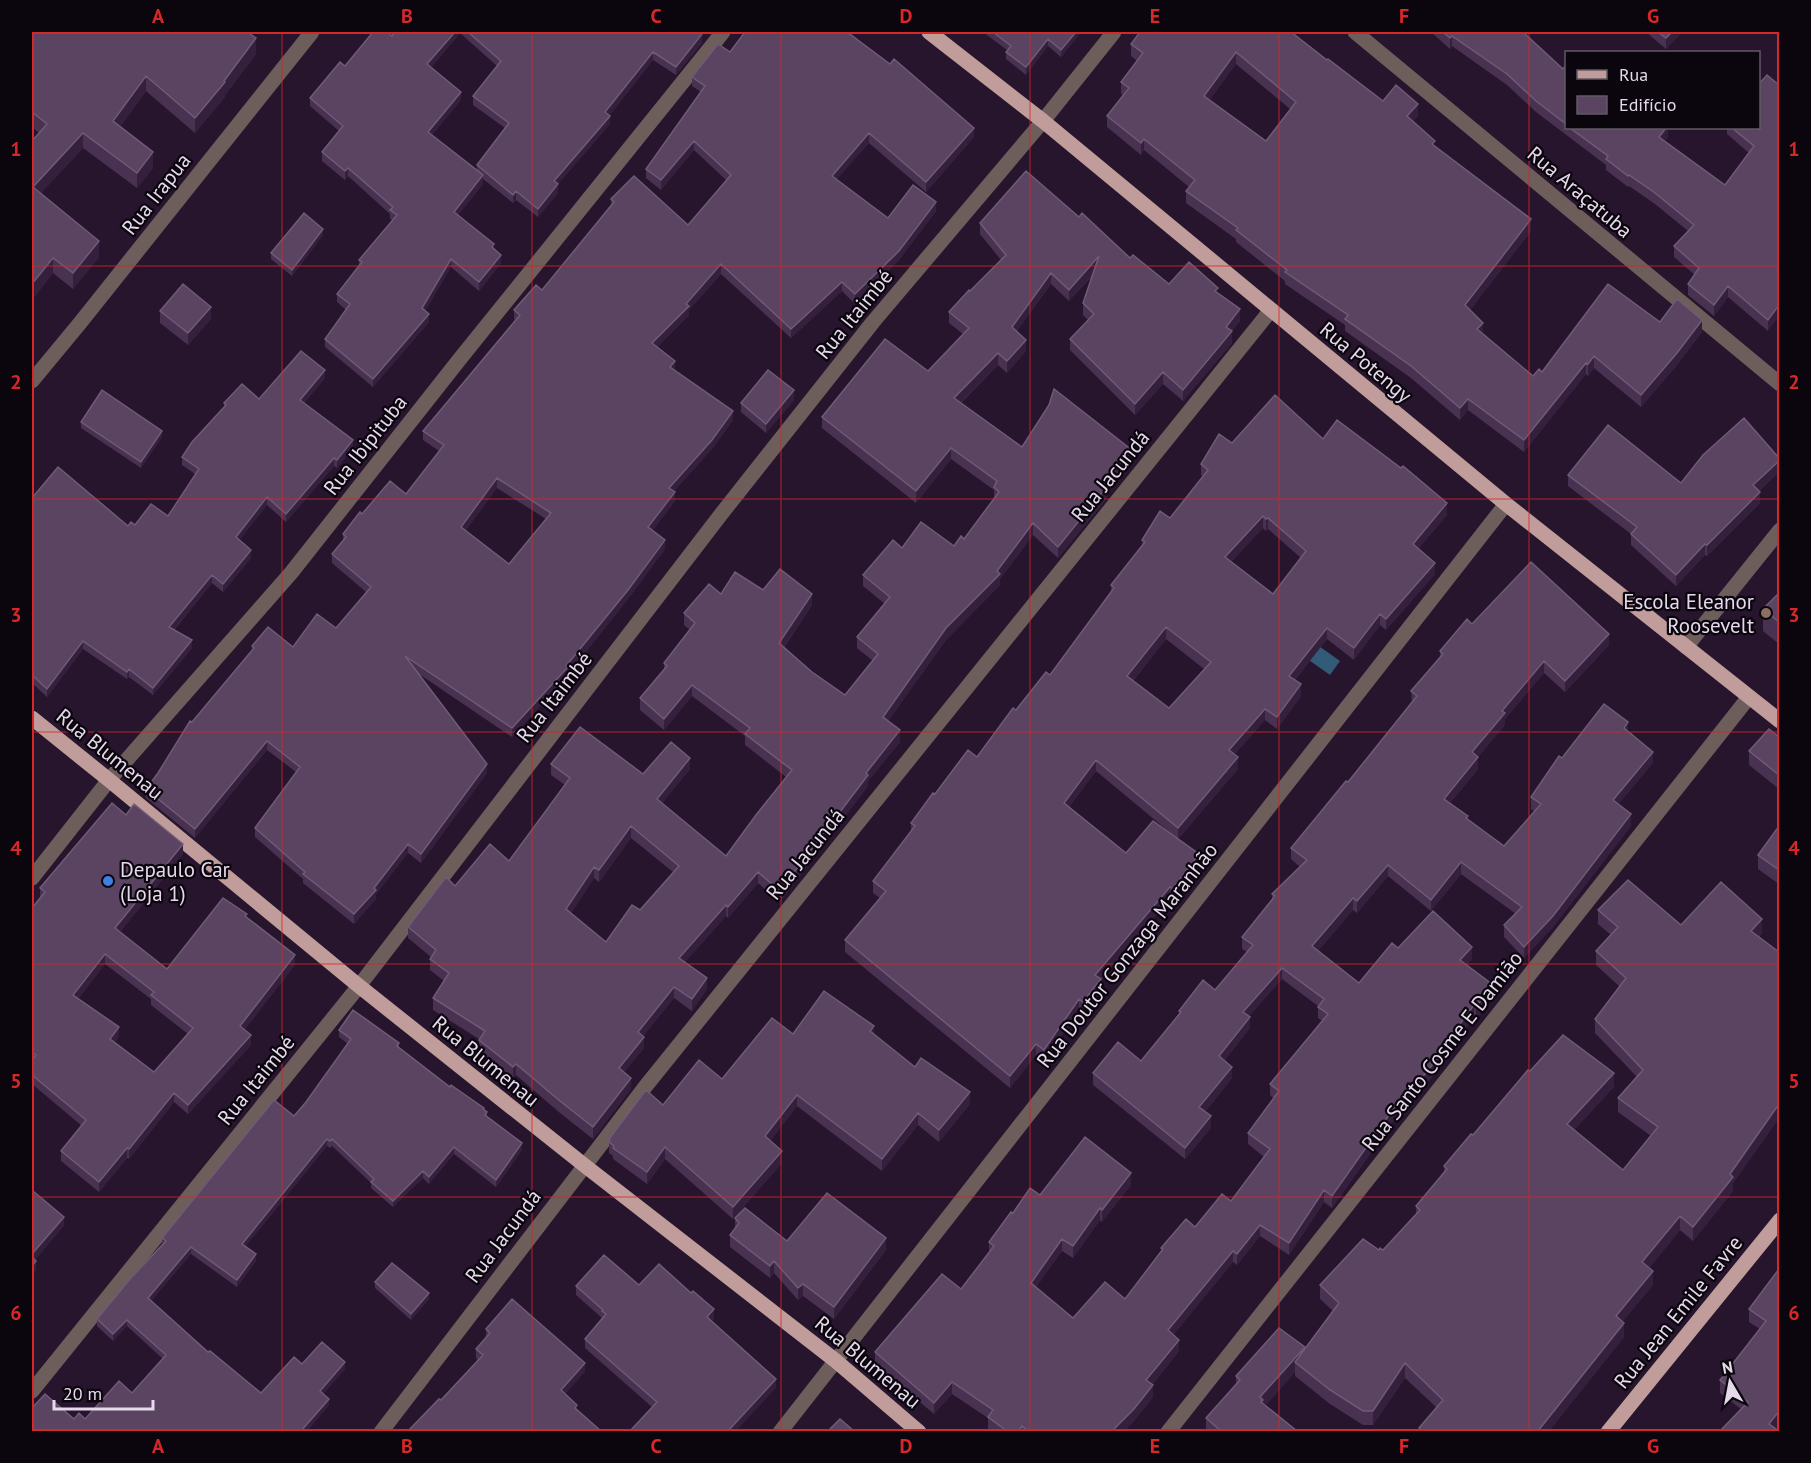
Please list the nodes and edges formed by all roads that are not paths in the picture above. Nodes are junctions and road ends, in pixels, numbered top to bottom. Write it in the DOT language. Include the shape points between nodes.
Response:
graph roads {
  1 [pos="312,32"];
  2 [pos="723,32"];
  3 [pos="929,32"];
  4 [pos="1114,32"];
  5 [pos="1354,32"];
  6 [pos="1043,121"];
  7 [pos="1271,310"];
  8 [pos="32,381"];
  9 [pos="1779,384"];
  10 [pos="1506,504"];
  11 [pos="1779,530"];
  12 [pos="1686,647"];
  13 [pos="1749,697"];
  14 [pos="32,718"];
  15 [pos="1779,721"];
  16 [pos="109,780"];
  17 [pos="32,878"];
  18 [pos="359,986"];
  19 [pos="584,1165"];
  20 [pos="1779,1220"];
  21 [pos="836,1361"];
  22 [pos="32,1391"];
  23 [pos="381,1431"];
  24 [pos="780,1431"];
  25 [pos="919,1431"];
  26 [pos="1168,1431"];
  27 [pos="1608,1431"];
  1 -- 8 [label="street, Rua Irapua"];
  2 -- 16 [label="street, Rua Ibipituba" via="291,573"];
  3 -- 6 [label="main road, Rua Potengy"];
  4 -- 6 [label="street, Rua Itaimbé"];
  5 -- 9 [label="street, Rua Araçatuba"];
  6 -- 7 [label="main road, Rua Potengy"];
  6 -- 18 [label="street, Rua Itaimbé" via="873,322"];
  7 -- 10 [label="main road, Rua Potengy"];
  7 -- 19 [label="street, Rua Jacundá"];
  10 -- 12 [label="main road, Rua Potengy"];
  10 -- 21 [label="street, Rua Doutor Gonzaga Maranhão"];
  11 -- 12 [label="street"];
  12 -- 13 [label="main road, Rua Potengy"];
  13 -- 15 [label="main road, Rua Potengy"];
  13 -- 26 [label="street, Rua Santo Cosme E Damião"];
  14 -- 16 [label="main road, Rua Blumenau"];
  16 -- 17 [label="street, Rua Ibipituba"];
  16 -- 18 [label="main road, Rua Blumenau"];
  18 -- 19 [label="main road, Rua Blumenau"];
  18 -- 22 [label="street, Rua Itaimbé"];
  19 -- 21 [label="main road, Rua Blumenau"];
  19 -- 23 [label="street, Rua Jacundá"];
  20 -- 27 [label="main road, Rua Jean Emile Favre"];
  21 -- 24 [label="street, Rua Doutor Gonzaga Maranhão"];
  21 -- 25 [label="main road, Rua Blumenau"];
}
